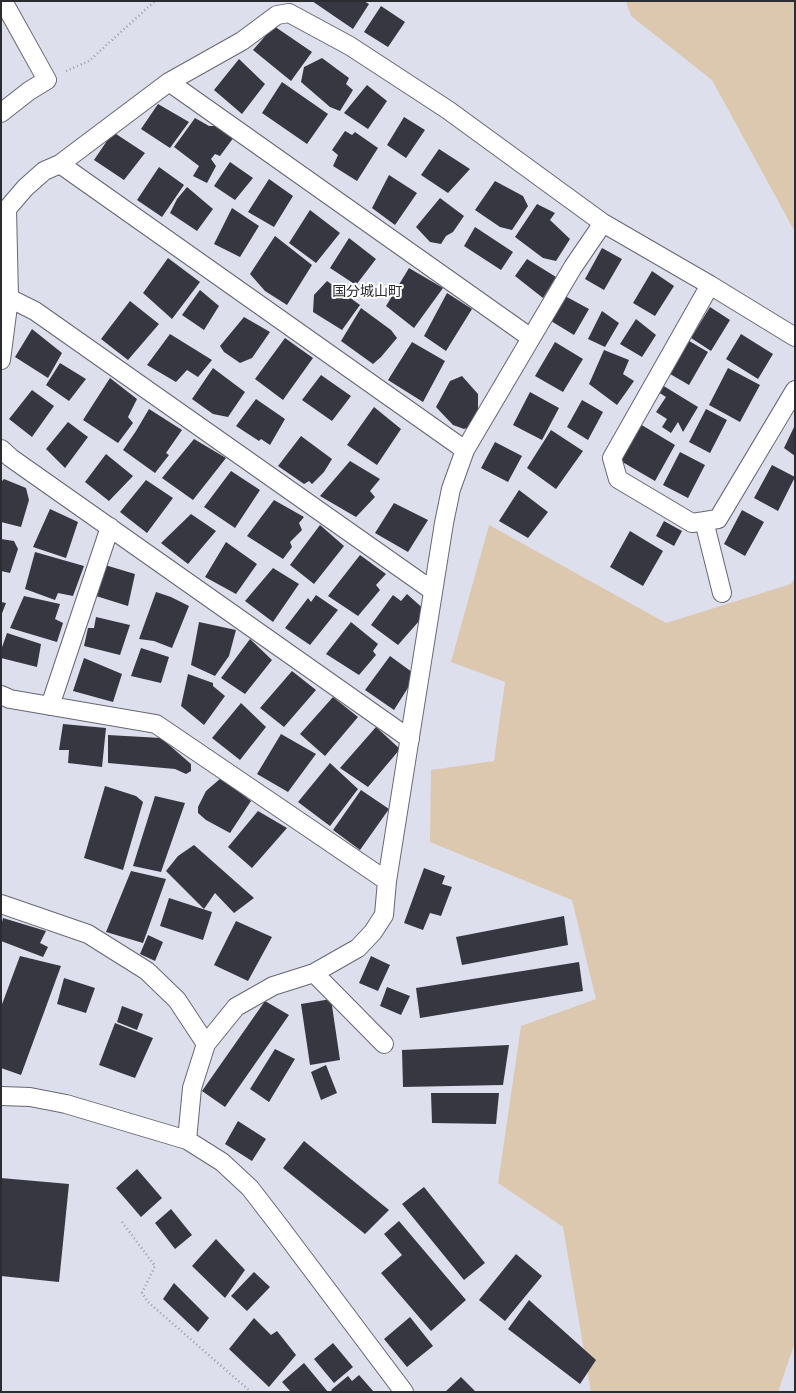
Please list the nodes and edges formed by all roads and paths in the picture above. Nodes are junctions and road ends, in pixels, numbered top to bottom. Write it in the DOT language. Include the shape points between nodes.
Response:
graph roads {
  1 [pos="3,1"];
  2 [pos="155,1"];
  3 [pos="47,80"];
  4 [pos="169,82"];
  5 [pos="1,113"];
  6 [pos="60,164"];
  7 [pos="603,223"];
  8 [pos="710,285"];
  9 [pos="9,298"];
  10 [pos="795,337"];
  11 [pos="531,338"];
  12 [pos="1,360"];
  13 [pos="795,390"];
  14 [pos="1,449"];
  15 [pos="465,450"];
  16 [pos="704,521"];
  17 [pos="110,527"];
  18 [pos="433,591"];
  19 [pos="722,593"];
  20 [pos="1,695"];
  21 [pos="50,706"];
  22 [pos="410,739"];
  23 [pos="387,881"];
  24 [pos="1,904"];
  25 [pos="314,973"];
  26 [pos="206,1044"];
  27 [pos="384,1044"];
  28 [pos="1,1096"];
  29 [pos="187,1140"];
  30 [pos="122,1222"];
  31 [pos="251,1392"];
  32 [pos="404,1392"];
  1 -- 3 [label="street"];
  2 -- 3 [label="path" via="89,61"];
  3 -- 5 [label="street"];
  4 -- 6 [label="street"];
  4 -- 7 [label="street" via="242,41 277,15 289,13 350,46 442,106"];
  4 -- 11 [label="street"];
  6 -- 9 [label="street" via="44,171 7,209"];
  6 -- 15 [label="street"];
  7 -- 8 [label="street"];
  7 -- 11 [label="street" via="573,267"];
  8 -- 10 [label="street"];
  8 -- 16 [label="street" via="612,458 618,479 692,523"];
  9 -- 12 [label="street"];
  9 -- 18 [label="street" via="35,311"];
  11 -- 15 [label="street"];
  13 -- 16 [label="street" via="718,520"];
  14 -- 17 [label="street"];
  15 -- 18 [label="street" via="451,489"];
  16 -- 19 [label="street"];
  17 -- 21 [label="street"];
  17 -- 22 [label="street"];
  18 -- 22 [label="street"];
  20 -- 21 [label="street"];
  21 -- 23 [label="street" via="156,724"];
  22 -- 23 [label="street"];
  23 -- 25 [label="street" via="384,915 373,932 358,948"];
  24 -- 26 [label="street" via="88,934 147,971 177,1000"];
  25 -- 26 [label="street" via="273,986 236,1007"];
  25 -- 27 [label="street"];
  26 -- 29 [label="street" via="192,1088"];
  28 -- 29 [label="street" via="30,1097 66,1104"];
  29 -- 32 [label="street" via="222,1162 250,1188"];
  30 -- 31 [label="path" via="154,1266 142,1293 148,1302"];
}
